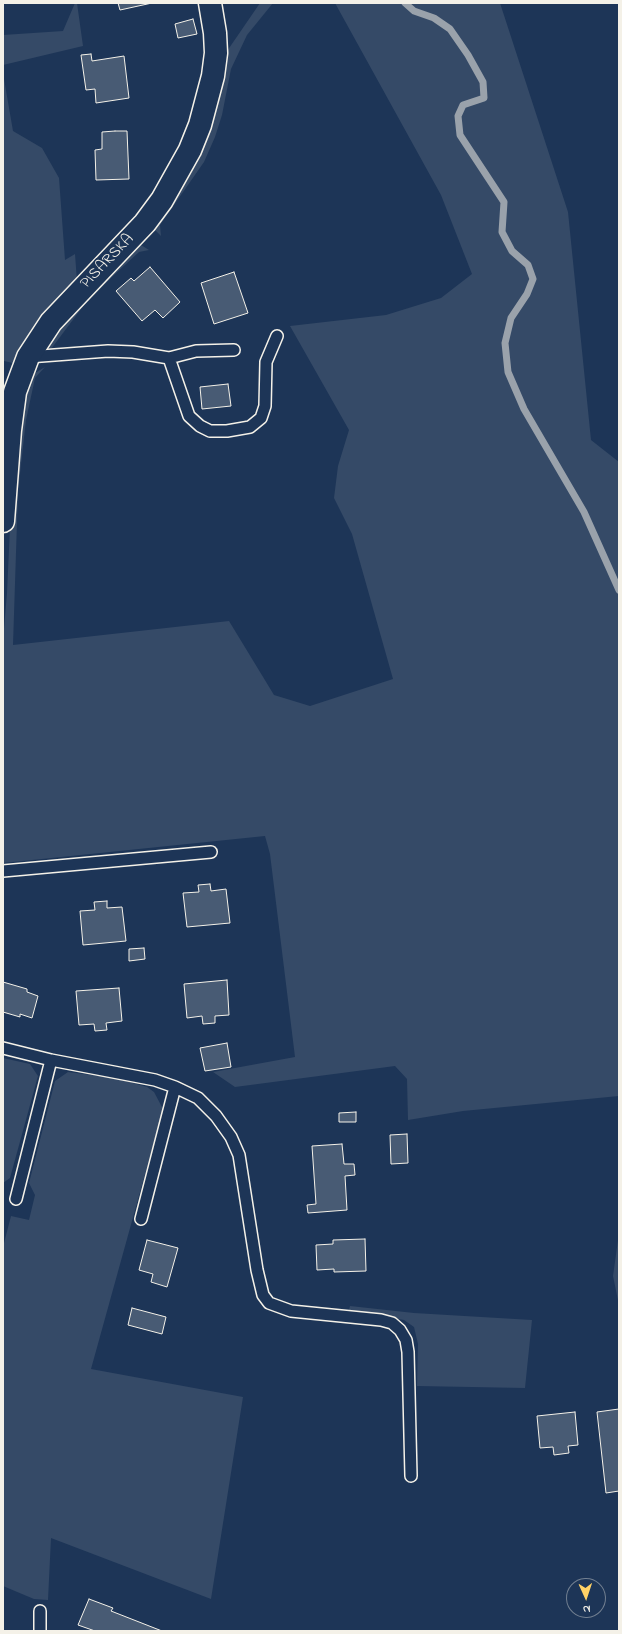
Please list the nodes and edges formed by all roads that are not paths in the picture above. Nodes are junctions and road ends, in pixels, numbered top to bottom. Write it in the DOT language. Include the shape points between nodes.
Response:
graph roads {
  1 [pos="210,3"];
  2 [pos="277,336"];
  3 [pos="234,350"];
  4 [pos="28,358"];
  5 [pos="169,358"];
  6 [pos="3,521"];
  7 [pos="211,852"];
  8 [pos="3,871"];
  9 [pos="3,1048"];
  10 [pos="51,1060"];
  11 [pos="175,1087"];
  12 [pos="16,1200"];
  13 [pos="141,1219"];
  14 [pos="410,1476"];
  15 [pos="40,1611"];
  16 [pos="40,1631"];
  1 -- 4 [label="street, PISARSKA" via="216,53 213,76 200,125 190,150 162,200 145,223 51,322"];
  2 -- 5 [label="lane" via="266,362 261,418 250,427 239,430 210,431 189,416"];
  3 -- 5 [label="lane" via="196,352"];
  4 -- 5 [label="lane" via="108,351"];
  4 -- 6 [label="street, PISARSKA" via="15,392"];
  7 -- 8 [label="lane"];
  9 -- 10 [label="lane"];
  10 -- 11 [label="lane" via="155,1080"];
  10 -- 12 [label="lane"];
  11 -- 13 [label="lane"];
  11 -- 14 [label="lane" via="198,1098 231,1136 243,1179 257,1270 263,1295 269,1303 291,1311 380,1320 392,1323 400,1330 406,1340 408,1352"];
  15 -- 16 [label="lane"];
}
